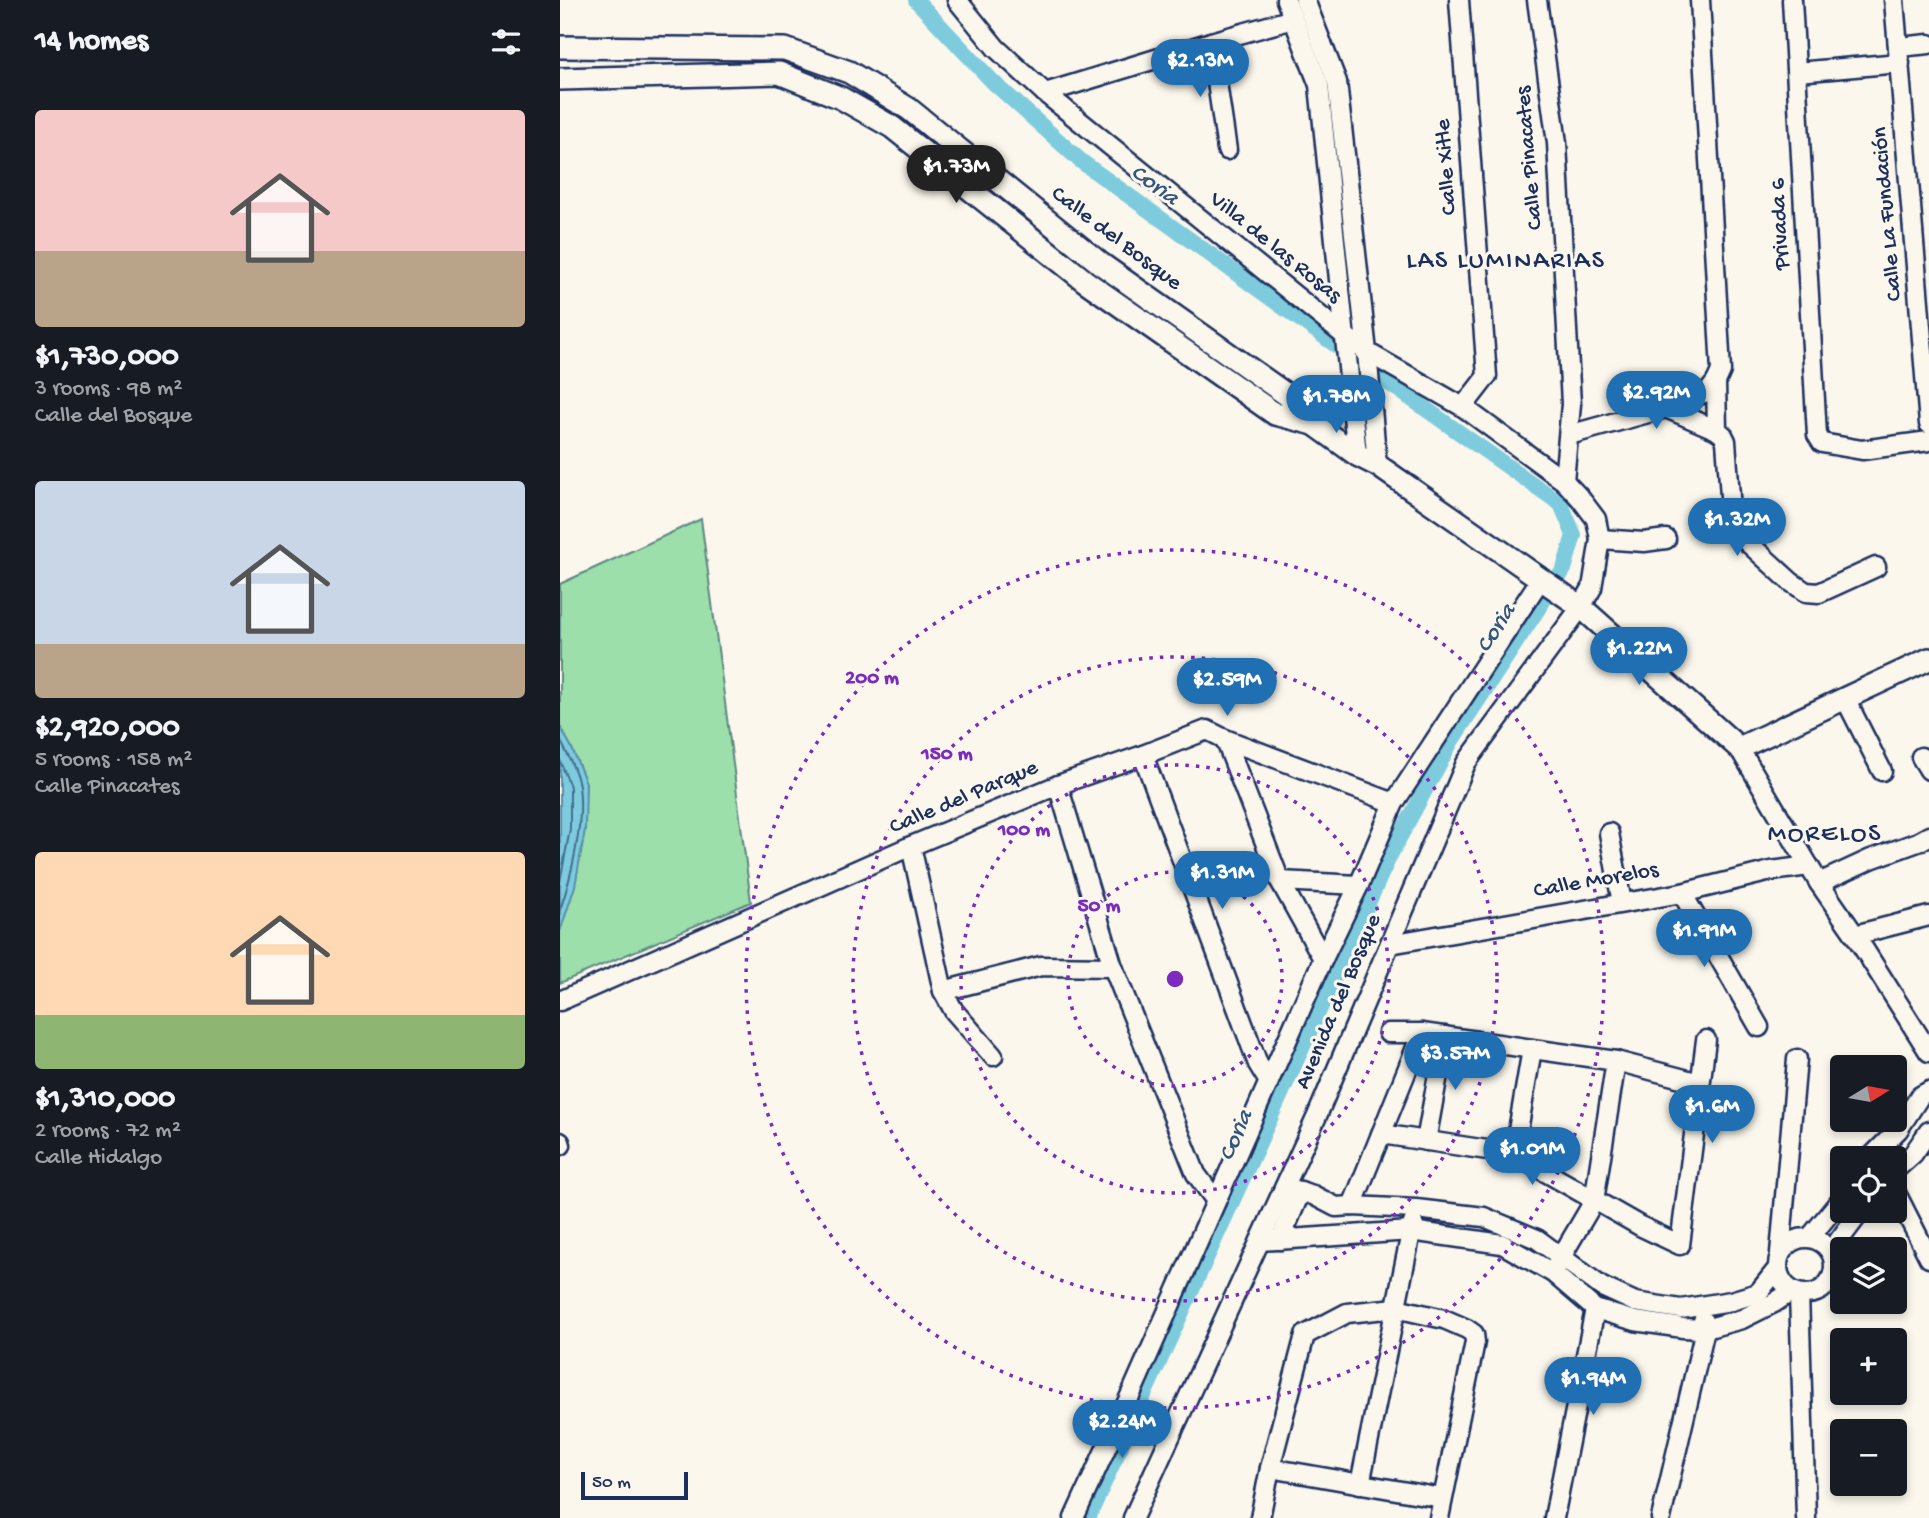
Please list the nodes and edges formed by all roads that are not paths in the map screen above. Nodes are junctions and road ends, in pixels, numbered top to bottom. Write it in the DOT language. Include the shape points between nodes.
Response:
graph roads {
  1 [pos="1286,0"];
  2 [pos="1305,0"];
  3 [pos="1459,0"];
  4 [pos="1537,0"];
  5 [pos="1700,0"];
  6 [pos="1792,0"];
  7 [pos="1894,0"];
  8 [pos="965,2"];
  9 [pos="1293,19"];
  10 [pos="1211,42"];
  11 [pos="1929,44"];
  12 [pos="560,47"];
  13 [pos="1900,55"];
  14 [pos="1797,72"];
  15 [pos="560,79"];
  16 [pos="1045,93"];
  17 [pos="1227,150"];
  18 [pos="1346,343"];
  19 [pos="1367,358"];
  20 [pos="1716,382"];
  21 [pos="1463,407"];
  22 [pos="1666,408"];
  23 [pos="1314,424"];
  24 [pos="1929,424"];
  25 [pos="1717,430"];
  26 [pos="1569,435"];
  27 [pos="1929,441"];
  28 [pos="1367,460"];
  29 [pos="1564,481"];
  30 [pos="1596,519"];
  31 [pos="1601,539"];
  32 [pos="1666,539"];
  33 [pos="1876,567"];
  34 [pos="1558,592"];
  35 [pos="1929,659"];
  36 [pos="1844,698"];
  37 [pos="1225,739"];
  38 [pos="1738,748"];
  39 [pos="1143,755"];
  40 [pos="1882,771"];
  41 [pos="1058,785"];
  42 [pos="1394,803"];
  43 [pos="1609,833"];
  44 [pos="1929,836"];
  45 [pos="911,846"];
  46 [pos="1809,866"];
  47 [pos="1280,881"];
  48 [pos="1819,883"];
  49 [pos="1359,885"];
  50 [pos="1682,893"];
  51 [pos="1622,903"];
  52 [pos="1929,916"];
  53 [pos="1855,935"];
  54 [pos="1390,944"];
  55 [pos="1323,959"];
  56 [pos="1113,967"];
  57 [pos="943,991"];
  58 [pos="560,1001"];
  59 [pos="1759,1027"];
  60 [pos="1388,1033"];
  61 [pos="1422,1033"];
  62 [pos="1445,1036"];
  63 [pos="1706,1040"];
  64 [pos="1532,1049"];
  65 [pos="1929,1052"];
  66 [pos="993,1056"];
  67 [pos="1797,1059"];
  68 [pos="1616,1061"];
  69 [pos="1269,1082"];
  70 [pos="1700,1083"];
  71 [pos="1929,1091"];
  72 [pos="1929,1131"];
  73 [pos="1381,1134"];
  74 [pos="1426,1141"];
  75 [pos="1882,1146"];
  76 [pos="1514,1154"];
  77 [pos="1907,1159"];
  78 [pos="1293,1189"];
  79 [pos="1216,1201"];
  80 [pos="1594,1201"];
  81 [pos="1352,1206"];
  82 [pos="1416,1209"];
  83 [pos="1830,1213"];
  84 [pos="1907,1215"];
  85 [pos="1852,1223"];
  86 [pos="1411,1231"];
  87 [pos="1811,1237"];
  88 [pos="1841,1237"];
  89 [pos="1280,1240"];
  90 [pos="1260,1241"];
  91 [pos="1830,1251"];
  92 [pos="1560,1255"];
  93 [pos="1929,1258"];
  94 [pos="1779,1261"];
  95 [pos="1553,1273"];
  96 [pos="1830,1282"];
  97 [pos="1796,1292"];
  98 [pos="1699,1307"];
  99 [pos="1396,1308"];
  100 [pos="1595,1309"];
  101 [pos="1705,1329"];
  102 [pos="1270,1468"];
  103 [pos="1360,1484"];
  104 [pos="1442,1498"];
  105 [pos="1074,1518"];
  106 [pos="1133,1518"];
  107 [pos="1260,1518"];
  108 [pos="1439,1518"];
  109 [pos="1554,1518"];
  110 [pos="1661,1518"];
  111 [pos="1806,1518"];
  1 -- 9 [label="street"];
  2 -- 19 [label="street" via="1337,82"];
  3 -- 21 [label="street, Calle Xitle" via="1487,376"];
  4 -- 26 [label="street, Calle Pinacates" via="1557,143"];
  5 -- 20 [label="street" via="1721,370"];
  6 -- 14 [label="street, Privada 6"];
  7 -- 13 [label="street, Calle La Fundación"];
  8 -- 16 [label="street, Villa de las Rosas" via="996,48"];
  9 -- 10 [label="street"];
  9 -- 18 [label="street" via="1319,85"];
  10 -- 16 [label="street"];
  10 -- 17 [label="street"];
  11 -- 13 [label="street"];
  12 -- 23 [label="street, Calle del Bosque" via="785,49 849,72 909,109 1101,264 1287,394"];
  13 -- 14 [label="street"];
  13 -- 24 [label="street, Calle La Fundación"];
  14 -- 27 [label="street, Privada 6" via="1817,435 1822,443 1862,450"];
  15 -- 23 [label="street, Calle del Bosque" via="779,73 841,98 892,127 1085,281 1275,414"];
  16 -- 18 [label="street, Villa de las Rosas"];
  18 -- 19 [label="street, Villa de las Rosas"];
  18 -- 28 [label="street" via="1353,411"];
  19 -- 21 [label="street, Villa de las Rosas"];
  19 -- 28 [label="street" via="1372,422"];
  20 -- 22 [label="street" via="1709,391"];
  20 -- 25 [label="street"];
  21 -- 29 [label="street, Villa de las Rosas"];
  22 -- 25 [label="street"];
  22 -- 26 [label="street"];
  23 -- 28 [label="street, Calle del Bosque"];
  25 -- 33 [label="street" via="1726,441 1734,530 1791,582 1805,592 1819,593"];
  26 -- 29 [label="street, Calle Pinacates"];
  28 -- 34 [label="street, Calle del Bosque"];
  29 -- 30 [label="street, Villa de las Rosas"];
  30 -- 31 [label="street, Avenida del Bosque"];
  31 -- 32 [label="street"];
  31 -- 34 [label="street, Avenida del Bosque" via="1592,588"];
  34 -- 38 [label="street, Calle del Bosque"];
  34 -- 42 [label="street"];
  34 -- 54 [label="street, Avenida del Bosque" via="1466,763"];
  35 -- 36 [label="street"];
  36 -- 38 [label="street"];
  36 -- 40 [label="street"];
  37 -- 39 [label="street, Calle del Parque" via="1207,730"];
  37 -- 42 [label="street, Calle del Parque"];
  37 -- 47 [label="street"];
  38 -- 46 [label="street"];
  39 -- 41 [label="street, Calle del Parque"];
  39 -- 69 [label="street" via="1258,1064"];
  41 -- 45 [label="street, Calle del Parque"];
  41 -- 56 [label="street"];
  42 -- 49 [label="street"];
  43 -- 51 [label="street"];
  44 -- 48 [label="street"];
  45 -- 57 [label="street"];
  45 -- 58 [label="street, Calle del Parque"];
  46 -- 48 [label="street"];
  46 -- 50 [label="street, Calle Morelos"];
  47 -- 49 [label="street"];
  47 -- 55 [label="street"];
  48 -- 53 [label="street"];
  49 -- 55 [label="street"];
  50 -- 51 [label="street, Calle Morelos"];
  50 -- 59 [label="street"];
  51 -- 54 [label="street, Calle Morelos"];
  52 -- 53 [label="street"];
  53 -- 65 [label="street"];
  54 -- 78 [label="street, Avenida del Bosque" via="1317,1116"];
  55 -- 69 [label="street"];
  56 -- 57 [label="street" via="1041,966"];
  56 -- 79 [label="street" via="1196,1174"];
  57 -- 66 [label="street"];
  60 -- 61 [label="street"];
  61 -- 62 [label="street"];
  61 -- 73 [label="street"];
  62 -- 64 [label="street"];
  62 -- 74 [label="street"];
  63 -- 70 [label="street"];
  64 -- 68 [label="street"];
  64 -- 76 [label="street"];
  67 -- 94 [label="street"];
  68 -- 70 [label="street"];
  68 -- 80 [label="street"];
  69 -- 79 [label="street"];
  70 -- 80 [label="street" via="1680,1245"];
  71 -- 75 [label="street"];
  72 -- 77 [label="street"];
  73 -- 74 [label="street"];
  73 -- 81 [label="street"];
  74 -- 76 [label="street"];
  76 -- 80 [label="street"];
  78 -- 81 [label="street" via="1336,1207"];
  78 -- 89 [label="street"];
  78 -- 90 [label="street, Avenida del Bosque"];
  79 -- 105 [label="street"];
  80 -- 92 [label="street"];
  81 -- 82 [label="street"];
  82 -- 86 [label="street"];
  82 -- 92 [label="street" via="1484,1217 1537,1239"];
  83 -- 87 [label="street"];
  84 -- 93 [label="street"];
  85 -- 88 [label="street"];
  86 -- 89 [label="street"];
  86 -- 95 [label="street" via="1502,1244"];
  86 -- 99 [label="street"];
  87 -- 91 [label="street"];
  87 -- 94 [label="street" via="1793,1240"];
  89 -- 90 [label="street"];
  90 -- 106 [label="street, Avenida del Bosque"];
  92 -- 95 [label="street"];
  92 -- 98 [label="street" via="1602,1287 1635,1302"];
  94 -- 97 [label="street" via="1783,1282"];
  94 -- 98 [label="street" via="1758,1293"];
  95 -- 100 [label="street"];
  96 -- 97 [label="street" via="1818,1292"];
  97 -- 101 [label="street" via="1742,1319"];
  97 -- 111 [label="street"];
  98 -- 101 [label="street"];
  99 -- 102 [label="street" via="1347,1313 1305,1335"];
  99 -- 103 [label="street"];
  99 -- 104 [label="street" via="1444,1320 1474,1334"];
  100 -- 101 [label="street" via="1635,1321"];
  100 -- 109 [label="street"];
  101 -- 110 [label="street"];
  102 -- 103 [label="street"];
  102 -- 107 [label="street"];
  103 -- 104 [label="street"];
  104 -- 108 [label="street"];
}
